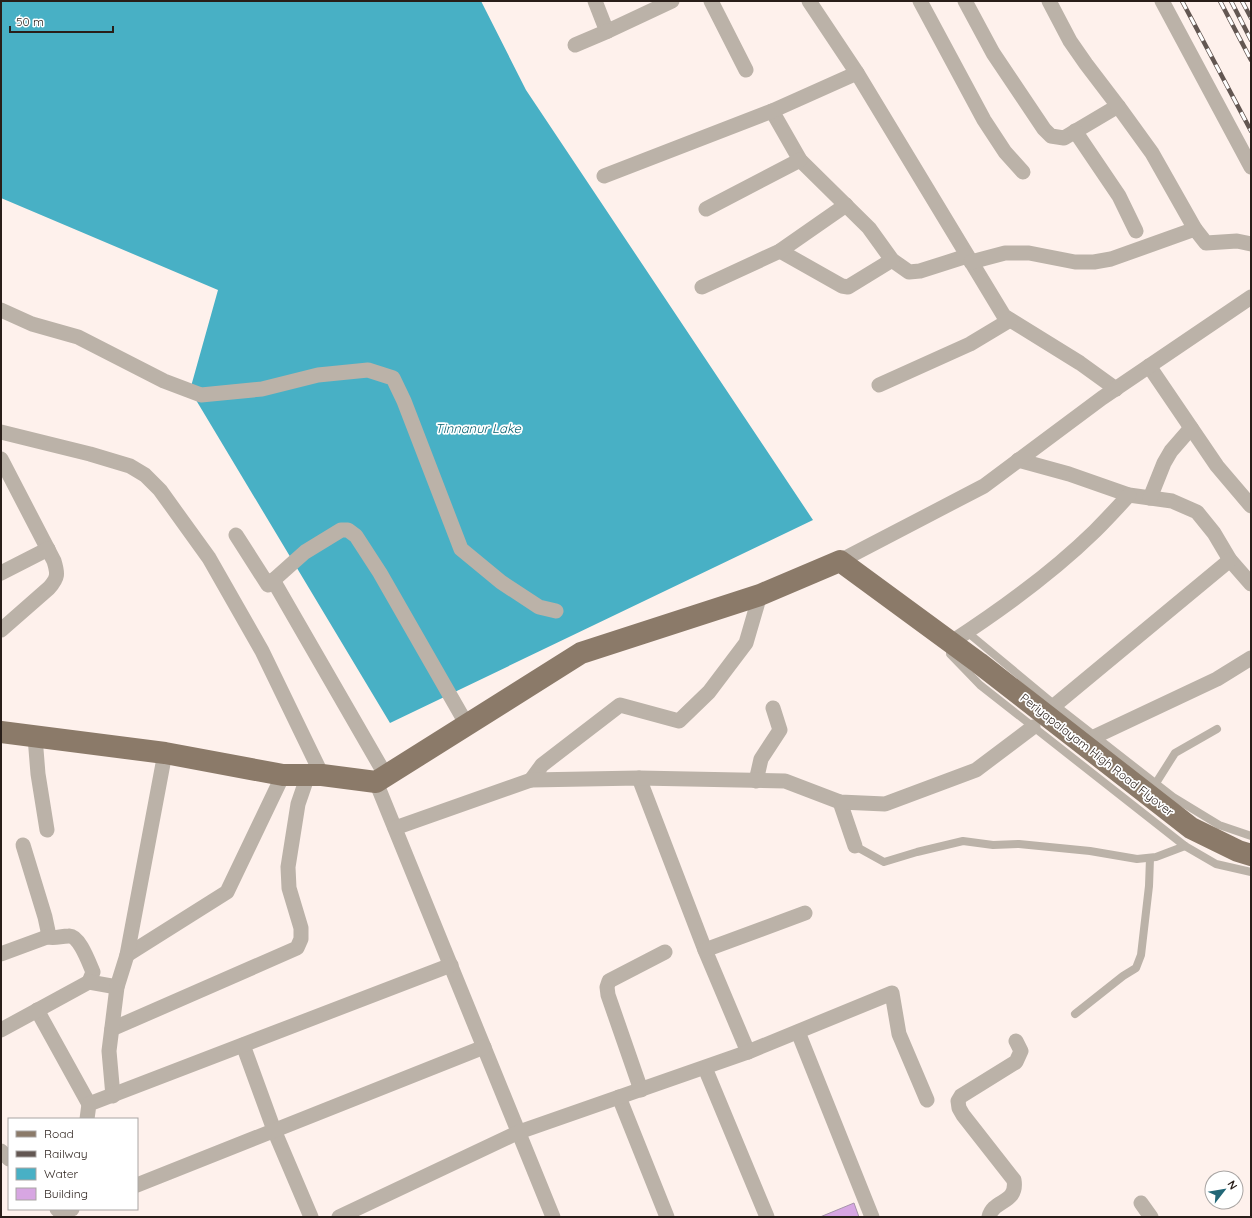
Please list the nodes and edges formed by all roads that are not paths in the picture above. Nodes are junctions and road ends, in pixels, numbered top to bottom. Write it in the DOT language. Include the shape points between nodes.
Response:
graph roads {
  1 [pos="595,1"];
  2 [pos="672,1"];
  3 [pos="711,1"];
  4 [pos="809,1"];
  5 [pos="920,1"];
  6 [pos="965,1"];
  7 [pos="1049,1"];
  8 [pos="1162,1"];
  9 [pos="608,31"];
  10 [pos="575,45"];
  11 [pos="746,70"];
  12 [pos="857,73"];
  13 [pos="1118,106"];
  14 [pos="772,111"];
  15 [pos="1075,131"];
  16 [pos="800,160"];
  17 [pos="1251,167"];
  18 [pos="1023,172"];
  19 [pos="604,176"];
  20 [pos="846,205"];
  21 [pos="706,209"];
  22 [pos="1195,229"];
  23 [pos="1136,231"];
  24 [pos="1251,244"];
  25 [pos="780,251"];
  26 [pos="969,259"];
  27 [pos="892,260"];
  28 [pos="702,286"];
  29 [pos="1251,297"];
  30 [pos="1,310"];
  31 [pos="1010,320"];
  32 [pos="1149,366"];
  33 [pos="879,385"];
  34 [pos="1116,389"];
  35 [pos="1191,428"];
  36 [pos="1,432"];
  37 [pos="1,459"];
  38 [pos="1018,460"];
  39 [pos="1129,495"];
  40 [pos="1150,498"];
  41 [pos="1251,506"];
  42 [pos="236,535"];
  43 [pos="48,549"];
  44 [pos="1230,560"];
  45 [pos="840,561"];
  46 [pos="1,573"];
  47 [pos="273,580"];
  48 [pos="1251,584"];
  49 [pos="760,595"];
  50 [pos="556,611"];
  51 [pos="1,630"];
  52 [pos="958,638"];
  53 [pos="1251,658"];
  54 [pos="1055,705"];
  55 [pos="773,708"];
  56 [pos="467,725"];
  57 [pos="1033,727"];
  58 [pos="1217,729"];
  59 [pos="1,732"];
  60 [pos="1096,736"];
  61 [pos="35,737"];
  62 [pos="165,753"];
  63 [pos="283,775"];
  64 [pos="315,775"];
  65 [pos="639,778"];
  66 [pos="381,779"];
  67 [pos="532,780"];
  68 [pos="756,781"];
  69 [pos="1156,783"];
  70 [pos="840,802"];
  71 [pos="395,828"];
  72 [pos="47,830"];
  73 [pos="1251,836"];
  74 [pos="23,844"];
  75 [pos="855,846"];
  76 [pos="1185,846"];
  77 [pos="1251,855"];
  78 [pos="1150,858"];
  79 [pos="1251,872"];
  80 [pos="805,913"];
  81 [pos="47,937"];
  82 [pos="705,950"];
  83 [pos="665,952"];
  84 [pos="1,954"];
  85 [pos="127,955"];
  86 [pos="451,965"];
  87 [pos="89,982"];
  88 [pos="118,987"];
  89 [pos="37,1010"];
  90 [pos="1075,1014"];
  91 [pos="112,1029"];
  92 [pos="1,1030"];
  93 [pos="798,1032"];
  94 [pos="1016,1041"];
  95 [pos="243,1045"];
  96 [pos="484,1047"];
  97 [pos="748,1052"];
  98 [pos="705,1068"];
  99 [pos="640,1090"];
  100 [pos="113,1096"];
  101 [pos="619,1098"];
  102 [pos="927,1100"];
  103 [pos="89,1104"];
  104 [pos="87,1118"];
  105 [pos="274,1130"];
  106 [pos="519,1132"];
  107 [pos="138,1184"];
  108 [pos="1141,1203"];
  109 [pos="58,1210"];
  110 [pos="69,1210"];
  111 [pos="311,1217"];
  112 [pos="339,1217"];
  113 [pos="553,1217"];
  114 [pos="667,1217"];
  115 [pos="767,1217"];
  116 [pos="872,1217"];
  117 [pos="989,1217"];
  118 [pos="1151,1217"];
  1 -- 9 [label="street"];
  2 -- 9 [label="street"];
  3 -- 11 [label="street"];
  4 -- 12 [label="street"];
  5 -- 18 [label="street" via="984,120 1005,152"];
  6 -- 15 [label="street" via="993,53 1044,129 1051,136 1064,138"];
  7 -- 13 [label="street" via="1070,40"];
  8 -- 17 [label="street"];
  9 -- 10 [label="street"];
  12 -- 14 [label="street"];
  12 -- 26 [label="street"];
  13 -- 15 [label="street"];
  13 -- 22 [label="street" via="1152,153"];
  14 -- 16 [label="street"];
  14 -- 19 [label="street"];
  15 -- 23 [label="street" via="1119,196"];
  16 -- 20 [label="street"];
  16 -- 21 [label="street"];
  20 -- 25 [label="street"];
  20 -- 27 [label="street" via="869,228"];
  22 -- 24 [label="street" via="1206,242 1237,241"];
  22 -- 26 [label="street" via="1111,259 1094,262 1075,262 1029,253 1006,253"];
  25 -- 27 [label="street" via="848,288"];
  25 -- 28 [label="street"];
  26 -- 27 [label="street" via="909,272"];
  26 -- 31 [label="street" via="1004,316"];
  29 -- 32 [label="street"];
  30 -- 50 [label="street" via="32,324 78,337 164,382 201,395 262,389 318,375 368,370 393,378 461,549 538,607"];
  31 -- 33 [label="street" via="970,344"];
  31 -- 34 [label="street" via="1080,363"];
  32 -- 34 [label="street"];
  32 -- 35 [label="street"];
  34 -- 38 [label="street"];
  35 -- 40 [label="street" via="1171,451"];
  35 -- 41 [label="street" via="1217,466"];
  36 -- 64 [label="street" via="130,466 145,475 160,490 209,558 262,651"];
  37 -- 43 [label="street"];
  38 -- 39 [label="street"];
  38 -- 45 [label="street" via="984,486"];
  39 -- 40 [label="street"];
  39 -- 52 [label="street" via="1095,531 1053,568 988,619"];
  40 -- 44 [label="street" via="1172,501 1196,512 1214,533"];
  42 -- 47 [label="street" via="268,585"];
  43 -- 46 [label="street"];
  43 -- 51 [label="street" via="57,572 56,581"];
  44 -- 48 [label="street"];
  44 -- 54 [label="street"];
  45 -- 49 [label="main road"];
  45 -- 52 [label="main road, Periyapalayam High Road Flyover"];
  47 -- 56 [label="street" via="305,552 341,530 348,530 356,536 380,572"];
  47 -- 66 [label="street"];
  49 -- 56 [label="main road" via="581,653"];
  49 -- 67 [label="street" via="746,643 709,692 679,721 620,705 542,765"];
  52 -- 54 [label="lane"];
  52 -- 57 [label="lane" via="950,654 980,685"];
  52 -- 77 [label="main road, Periyapalayam High Road Flyover" via="979,663 1191,828"];
  53 -- 60 [label="street" via="1217,679"];
  54 -- 60 [label="lane"];
  55 -- 68 [label="street" via="780,730 761,759"];
  56 -- 66 [label="main road"];
  57 -- 70 [label="street" via="976,770 885,804"];
  57 -- 76 [label="lane"];
  58 -- 69 [label="lane" via="1175,753"];
  59 -- 61 [label="main road"];
  60 -- 69 [label="lane"];
  61 -- 62 [label="main road"];
  61 -- 72 [label="street"];
  62 -- 63 [label="main road"];
  62 -- 85 [label="street"];
  63 -- 64 [label="main road"];
  63 -- 85 [label="street" via="227,892"];
  64 -- 66 [label="main road"];
  64 -- 91 [label="street" via="298,804 288,867 289,888 300,928 301,939 297,948"];
  65 -- 67 [label="street"];
  65 -- 68 [label="street"];
  65 -- 82 [label="street"];
  66 -- 71 [label="street"];
  67 -- 71 [label="street"];
  68 -- 70 [label="street" via="785,781"];
  69 -- 73 [label="lane" via="1173,797 1219,825"];
  70 -- 75 [label="street"];
  71 -- 86 [label="street"];
  74 -- 81 [label="street" via="45,917"];
  75 -- 78 [label="lane" via="884,862 963,841 1090,851 1137,859"];
  76 -- 78 [label="lane"];
  76 -- 79 [label="lane" via="1216,864"];
  78 -- 90 [label="lane" via="1141,956 1136,968"];
  80 -- 82 [label="street"];
  81 -- 84 [label="street"];
  81 -- 87 [label="street" via="75,938 93,972"];
  82 -- 97 [label="street"];
  83 -- 99 [label="street" via="609,981 607,987"];
  85 -- 88 [label="street"];
  86 -- 95 [label="street"];
  86 -- 96 [label="street"];
  87 -- 88 [label="street"];
  87 -- 89 [label="street"];
  88 -- 91 [label="street"];
  89 -- 92 [label="street"];
  89 -- 103 [label="street"];
  91 -- 100 [label="street" via="109,1052"];
  93 -- 97 [label="street"];
  93 -- 102 [label="street" via="892,992 900,1034"];
  93 -- 116 [label="street"];
  94 -- 117 [label="street" via="1021,1051 1016,1062 961,1096 958,1101 963,1115 1014,1180 1014,1193 991,1211"];
  95 -- 100 [label="street"];
  95 -- 105 [label="street"];
  96 -- 105 [label="street"];
  96 -- 106 [label="street"];
  97 -- 98 [label="street"];
  98 -- 99 [label="street"];
  98 -- 115 [label="street"];
  99 -- 101 [label="street"];
  100 -- 103 [label="street"];
  101 -- 106 [label="street"];
  101 -- 114 [label="street"];
  103 -- 104 [label="street"];
  105 -- 107 [label="street"];
  105 -- 111 [label="street"];
  106 -- 112 [label="street"];
  106 -- 113 [label="street"];
  108 -- 118 [label="street"];
  109 -- 110 [label="street" via="61,1213"];
}
